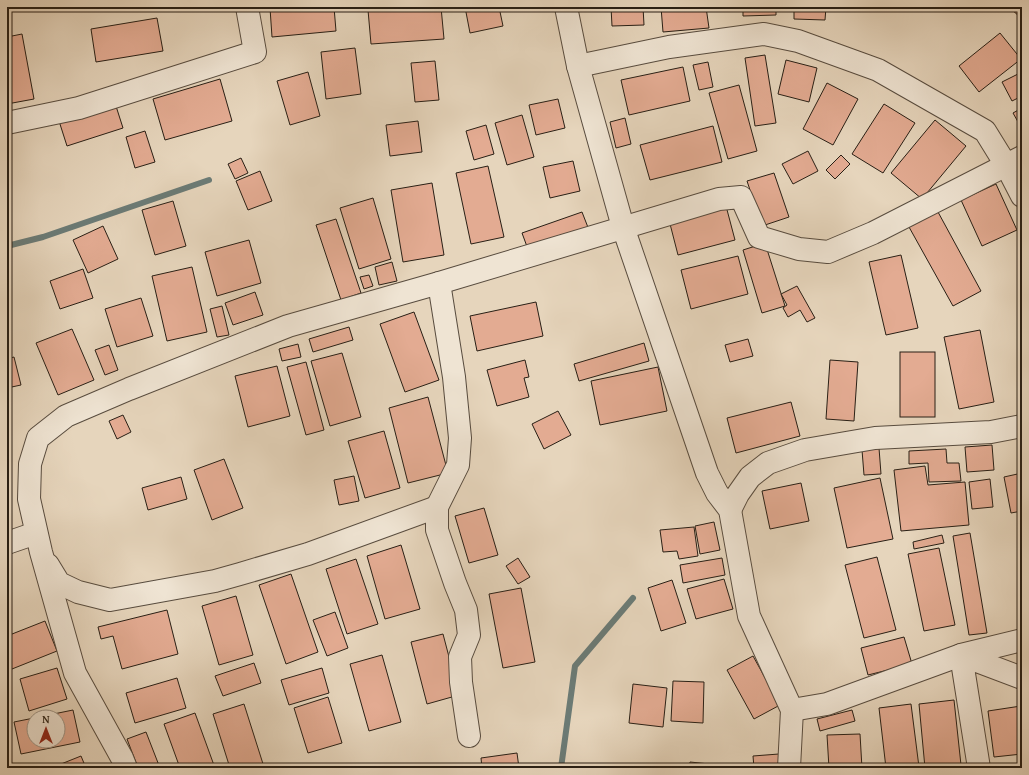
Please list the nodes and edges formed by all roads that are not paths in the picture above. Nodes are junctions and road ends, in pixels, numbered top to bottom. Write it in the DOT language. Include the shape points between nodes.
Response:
graph roads {
  1 [pos="247,7"];
  2 [pos="566,7"];
  3 [pos="578,66"];
  4 [pos="7,123"];
  5 [pos="1014,161"];
  6 [pos="1022,196"];
  7 [pos="623,227"];
  8 [pos="439,283"];
  9 [pos="1022,426"];
  10 [pos="437,506"];
  11 [pos="730,510"];
  12 [pos="38,542"];
  13 [pos="7,543"];
  14 [pos="1022,640"];
  15 [pos="961,656"];
  16 [pos="1022,678"];
  17 [pos="792,710"];
  18 [pos="469,736"];
  19 [pos="126,768"];
  20 [pos="789,768"];
  21 [pos="979,768"];
  1 -- 4 [label="street" via="255,52 79,108"];
  2 -- 3 [label="street"];
  3 -- 5 [label="street" via="669,47 764,34 798,41 878,70 985,131"];
  3 -- 7 [label="street"];
  5 -- 6 [label="street"];
  5 -- 7 [label="street" via="873,233 828,252 759,238 741,196 719,199"];
  7 -- 8 [label="street"];
  7 -- 11 [label="street" via="707,473 717,493"];
  8 -- 10 [label="street" via="454,377 460,438 458,465"];
  8 -- 12 [label="street" via="288,326 66,416 38,438 30,464 29,499"];
  9 -- 11 [label="street" via="991,432 875,438 805,450 768,463 750,477"];
  10 -- 12 [label="street" via="308,554 216,581 110,600 78,592 59,583"];
  10 -- 18 [label="street" via="437,530 466,610 469,635 460,657"];
  11 -- 17 [label="street" via="749,616"];
  12 -- 13 [label="street"];
  12 -- 19 [label="street" via="75,673"];
  14 -- 15 [label="street"];
  15 -- 16 [label="street"];
  15 -- 17 [label="street" via="827,704"];
  15 -- 21 [label="street"];
  17 -- 20 [label="street"];
}
